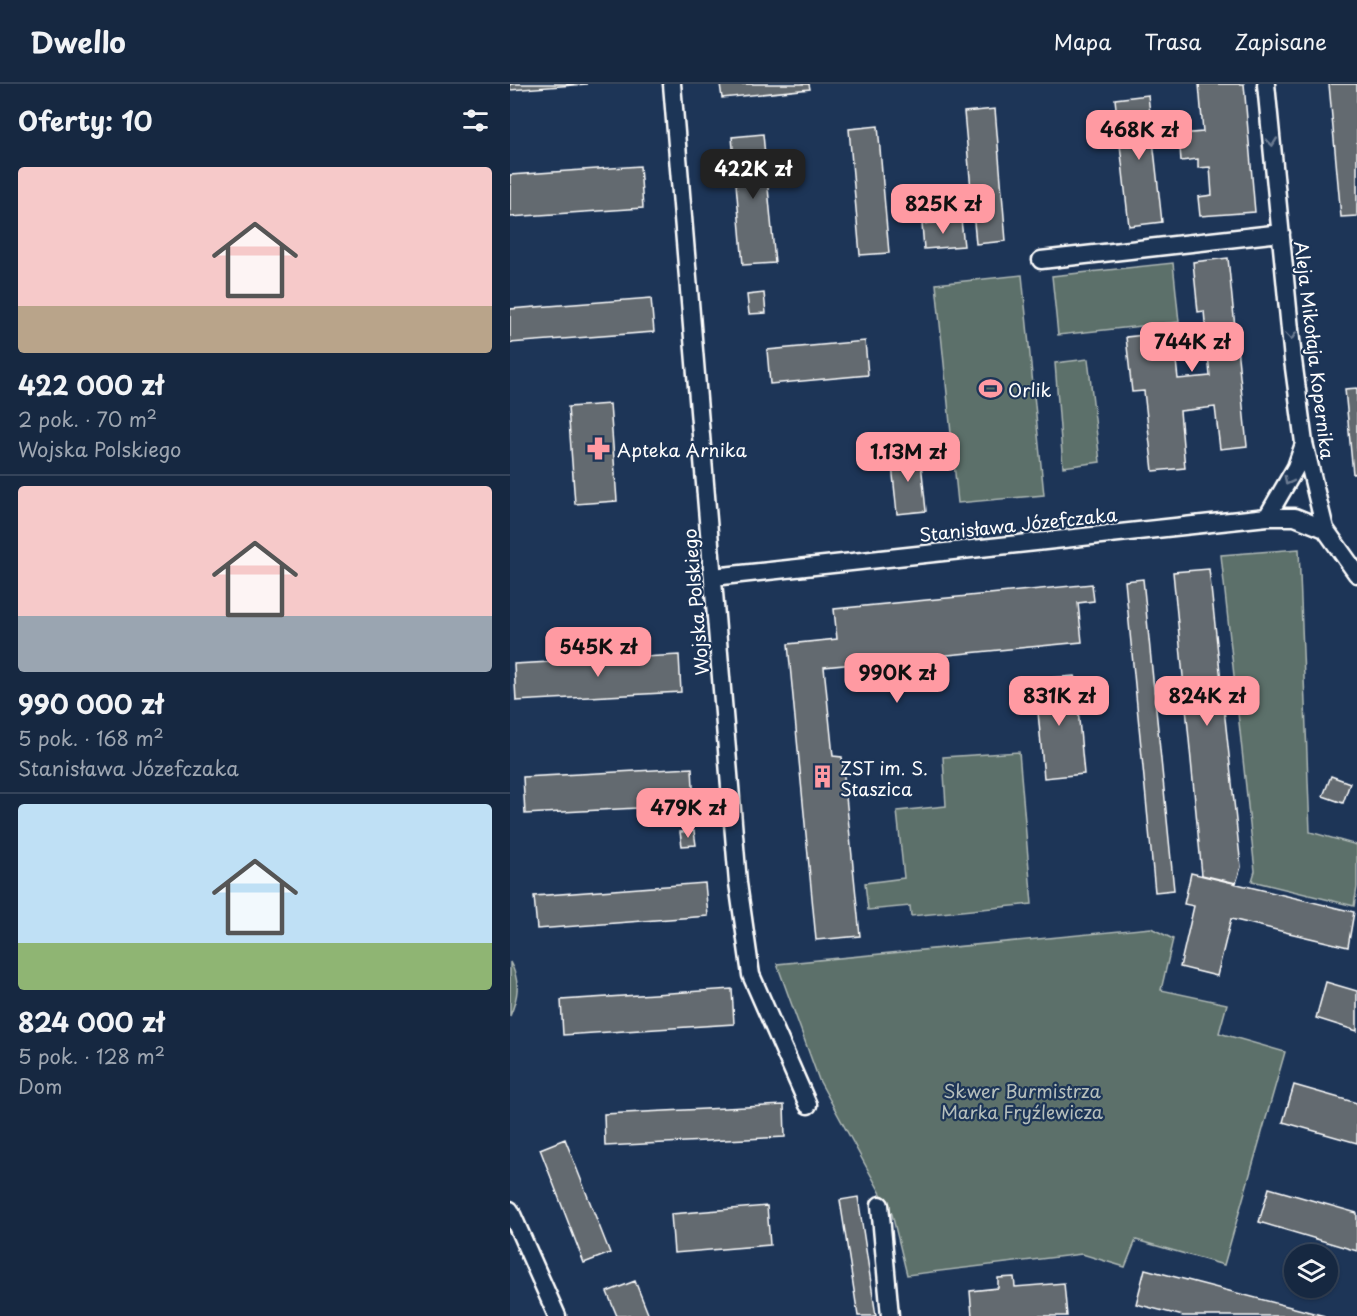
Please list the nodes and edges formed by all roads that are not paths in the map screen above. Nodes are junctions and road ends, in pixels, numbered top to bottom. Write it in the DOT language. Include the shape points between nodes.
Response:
graph roads {
  1 [pos="672,84"];
  2 [pos="1266,84"];
  3 [pos="1281,233"];
  4 [pos="1041,260"];
  5 [pos="1304,443"];
  6 [pos="1268,517"];
  7 [pos="1325,529"];
  8 [pos="1357,574"];
  9 [pos="713,577"];
  10 [pos="808,1105"];
  11 [pos="880,1205"];
  12 [pos="510,1210"];
  13 [pos="557,1316"];
  14 [pos="890,1316"];
  1 -- 9 [label="street, Wojska Polskiego"];
  2 -- 3 [label="street, Aleja Mikołaja Kopernika, one-way"];
  3 -- 4 [label="street"];
  3 -- 5 [label="street, Aleja Mikołaja Kopernika, one-way"];
  5 -- 6 [label="street, one-way" via="1296,467"];
  5 -- 7 [label="street, Aleja Mikołaja Kopernika"];
  6 -- 7 [label="street, Stanisława Józefczaka" via="1295,517"];
  6 -- 9 [label="street, Stanisława Józefczaka"];
  7 -- 8 [label="street, Aleja Mikołaja Kopernika"];
  9 -- 10 [label="street, Wojska Polskiego" via="738,883 751,975"];
  11 -- 14 [label="street"];
  12 -- 13 [label="street"];
}
